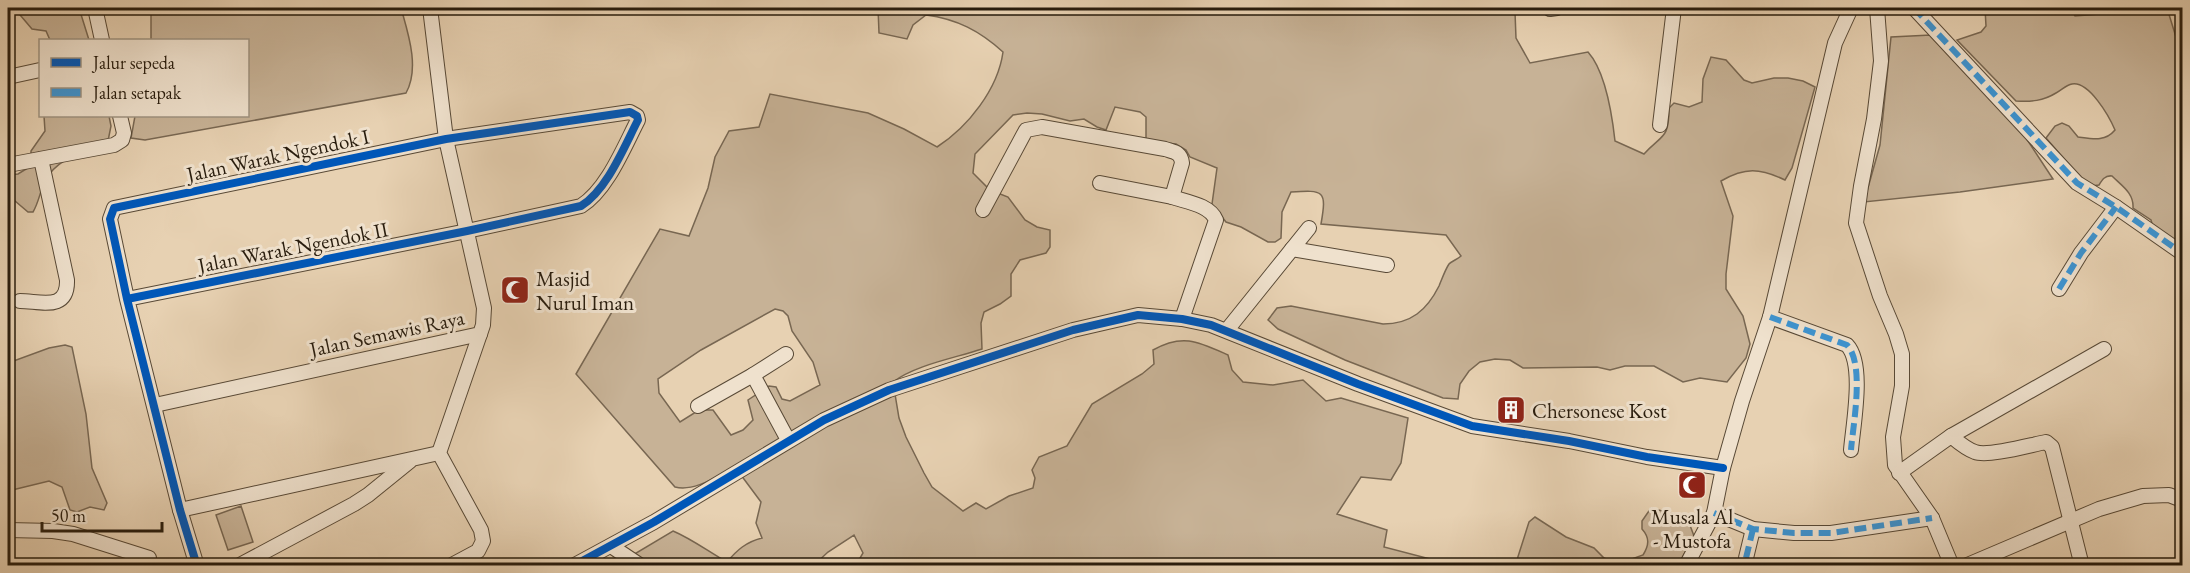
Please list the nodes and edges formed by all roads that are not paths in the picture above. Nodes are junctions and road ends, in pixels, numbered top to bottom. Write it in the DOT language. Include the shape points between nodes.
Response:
graph roads {
  1 [pos="95,8"];
  2 [pos="430,8"];
  3 [pos="1674,8"];
  4 [pos="1851,8"];
  5 [pos="1877,8"];
  6 [pos="1914,8"];
  7 [pos="102,39"];
  8 [pos="39,70"];
  9 [pos="8,77"];
  10 [pos="120,117"];
  11 [pos="1660,125"];
  12 [pos="446,139"];
  13 [pos="41,159"];
  14 [pos="618,161"];
  15 [pos="8,165"];
  16 [pos="1100,183"];
  17 [pos="1172,197"];
  18 [pos="2116,207"];
  19 [pos="983,210"];
  20 [pos="1309,228"];
  21 [pos="467,231"];
  22 [pos="1292,249"];
  23 [pos="2182,253"];
  24 [pos="1387,265"];
  25 [pos="2058,289"];
  26 [pos="127,299"];
  27 [pos="20,301"];
  28 [pos="1770,317"];
  29 [pos="1182,319"];
  30 [pos="1227,330"];
  31 [pos="480,334"];
  32 [pos="2104,349"];
  33 [pos="786,354"];
  34 [pos="753,375"];
  35 [pos="155,405"];
  36 [pos="698,406"];
  37 [pos="1951,436"];
  38 [pos="788,440"];
  39 [pos="1851,450"];
  40 [pos="439,453"];
  41 [pos="412,459"];
  42 [pos="1723,468"];
  43 [pos="1899,473"];
  44 [pos="2182,500"];
  45 [pos="180,510"];
  46 [pos="1714,513"];
  47 [pos="1932,518"];
  48 [pos="2070,521"];
  49 [pos="1753,529"];
  50 [pos="8,530"];
  51 [pos="611,546"];
  52 [pos="149,558"];
  53 [pos="1746,558"];
  54 [pos="197,566"];
  55 [pos="238,566"];
  56 [pos="450,566"];
  57 [pos="573,566"];
  58 [pos="640,566"];
  59 [pos="1686,566"];
  60 [pos="1952,566"];
  61 [pos="1965,566"];
  62 [pos="2082,566"];
  1 -- 7 [label="street"];
  2 -- 12 [label="street, Jalan Semawis Raya"];
  3 -- 11 [label="street"];
  4 -- 28 [label="street" via="1836,43"];
  5 -- 43 [label="street" via="1881,61 1856,223 1902,354 1893,451"];
  6 -- 18 [label="street" via="2078,183"];
  8 -- 9 [label="street"];
  10 -- 13 [label="street" via="124,133 114,145"];
  12 -- 14 [label="street, Jalan Warak Ngendok I" via="636,113 638,120"];
  12 -- 21 [label="street, Jalan Semawis Raya"];
  12 -- 26 [label="street, Jalan Warak Ngendok I" via="117,206 110,219"];
  13 -- 15 [label="street"];
  13 -- 27 [label="street" via="67,290 62,298 49,303"];
  14 -- 21 [label="street, Jalan Warak Ngendok II" via="595,196 581,206"];
  16 -- 17 [label="street"];
  17 -- 19 [label="street" via="1182,163 1178,153 1042,127 1026,130"];
  17 -- 29 [label="street" via="1204,207 1216,220"];
  18 -- 23 [label="street"];
  18 -- 25 [label="street"];
  20 -- 22 [label="street"];
  21 -- 26 [label="street, Jalan Warak Ngendok II"];
  21 -- 31 [label="street, Jalan Semawis Raya" via="484,308"];
  22 -- 24 [label="street"];
  22 -- 30 [label="street"];
  26 -- 35 [label="street"];
  28 -- 39 [label="street" via="1847,345 1852,351 1856,394"];
  28 -- 42 [label="street"];
  29 -- 30 [label="street"];
  29 -- 38 [label="street" via="1138,315 1073,330 889,390"];
  30 -- 42 [label="street" via="1472,426"];
  31 -- 35 [label="street, Jalan Semawis Raya"];
  31 -- 40 [label="street"];
  32 -- 37 [label="street"];
  33 -- 34 [label="street"];
  34 -- 36 [label="street"];
  34 -- 38 [label="street"];
  35 -- 45 [label="street"];
  37 -- 43 [label="street"];
  37 -- 48 [label="street" via="1977,453 2046,442 2052,447"];
  38 -- 51 [label="street"];
  40 -- 41 [label="street"];
  40 -- 56 [label="street" via="481,530 483,541 478,551"];
  41 -- 45 [label="street"];
  41 -- 55 [label="street" via="368,495"];
  42 -- 46 [label="street"];
  43 -- 47 [label="street"];
  44 -- 48 [label="street" via="2169,495 2143,496"];
  45 -- 54 [label="street"];
  46 -- 49 [label="street"];
  46 -- 59 [label="street"];
  47 -- 49 [label="street" via="1831,533"];
  47 -- 60 [label="street"];
  48 -- 61 [label="street"];
  48 -- 62 [label="street"];
  49 -- 53 [label="street"];
  50 -- 52 [label="street" via="73,534"];
  51 -- 57 [label="street"];
  51 -- 58 [label="street"];
}
